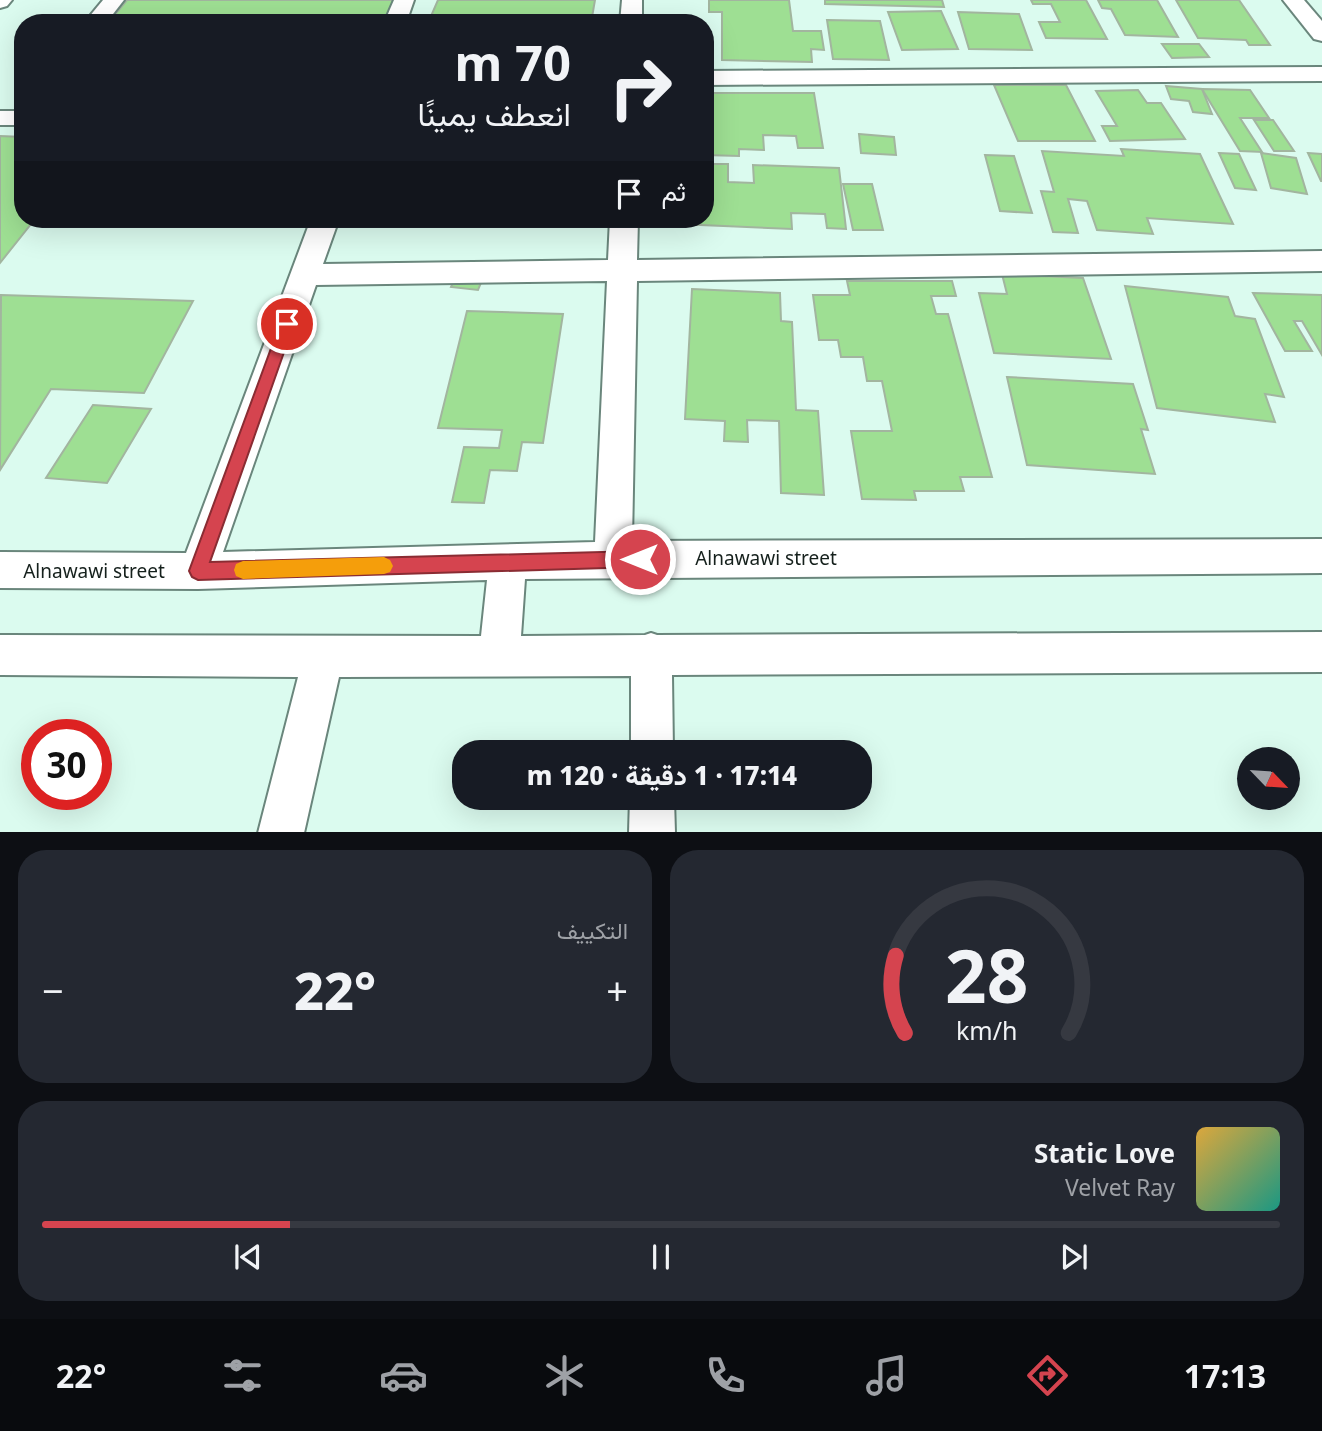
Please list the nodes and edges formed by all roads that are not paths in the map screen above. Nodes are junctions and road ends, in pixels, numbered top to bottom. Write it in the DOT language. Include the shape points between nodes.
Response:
graph roads {
  1 [pos="114,0"];
  2 [pos="1293,0"];
  3 [pos="102,14"];
  4 [pos="1322,34"];
  5 [pos="1322,74"];
  6 [pos="714,78"];
  7 [pos="322,228"];
  8 [pos="624,228"];
  9 [pos="1322,261"];
  10 [pos="622,271"];
  11 [pos="304,275"];
  12 [pos="1322,556"];
  13 [pos="613,559"];
  14 [pos="508,562"];
  15 [pos="0,570"];
  16 [pos="198,571"];
  17 [pos="1322,652"];
  18 [pos="651,653"];
  19 [pos="0,655"];
  20 [pos="499,655"];
  21 [pos="323,657"];
  22 [pos="652,740"];
  23 [pos="652,810"];
  24 [pos="281,832"];
  25 [pos="652,832"];
  1 -- 3 [label="street"];
  2 -- 4 [label="street"];
  5 -- 6 [label="street"];
  7 -- 11 [label="street"];
  8 -- 10 [label="street"];
  9 -- 10 [label="street"];
  10 -- 11 [label="street"];
  10 -- 13 [label="street"];
  11 -- 16 [label="street"];
  12 -- 13 [label="street, Alnawawi street"];
  13 -- 14 [label="street, Alnawawi street"];
  14 -- 16 [label="street, Alnawawi street"];
  14 -- 20 [label="street"];
  15 -- 16 [label="street, Alnawawi street"];
  17 -- 18 [label="street"];
  18 -- 20 [label="street"];
  18 -- 22 [label="street"];
  19 -- 21 [label="street"];
  20 -- 21 [label="street"];
  21 -- 24 [label="street"];
  23 -- 25 [label="street"];
}
